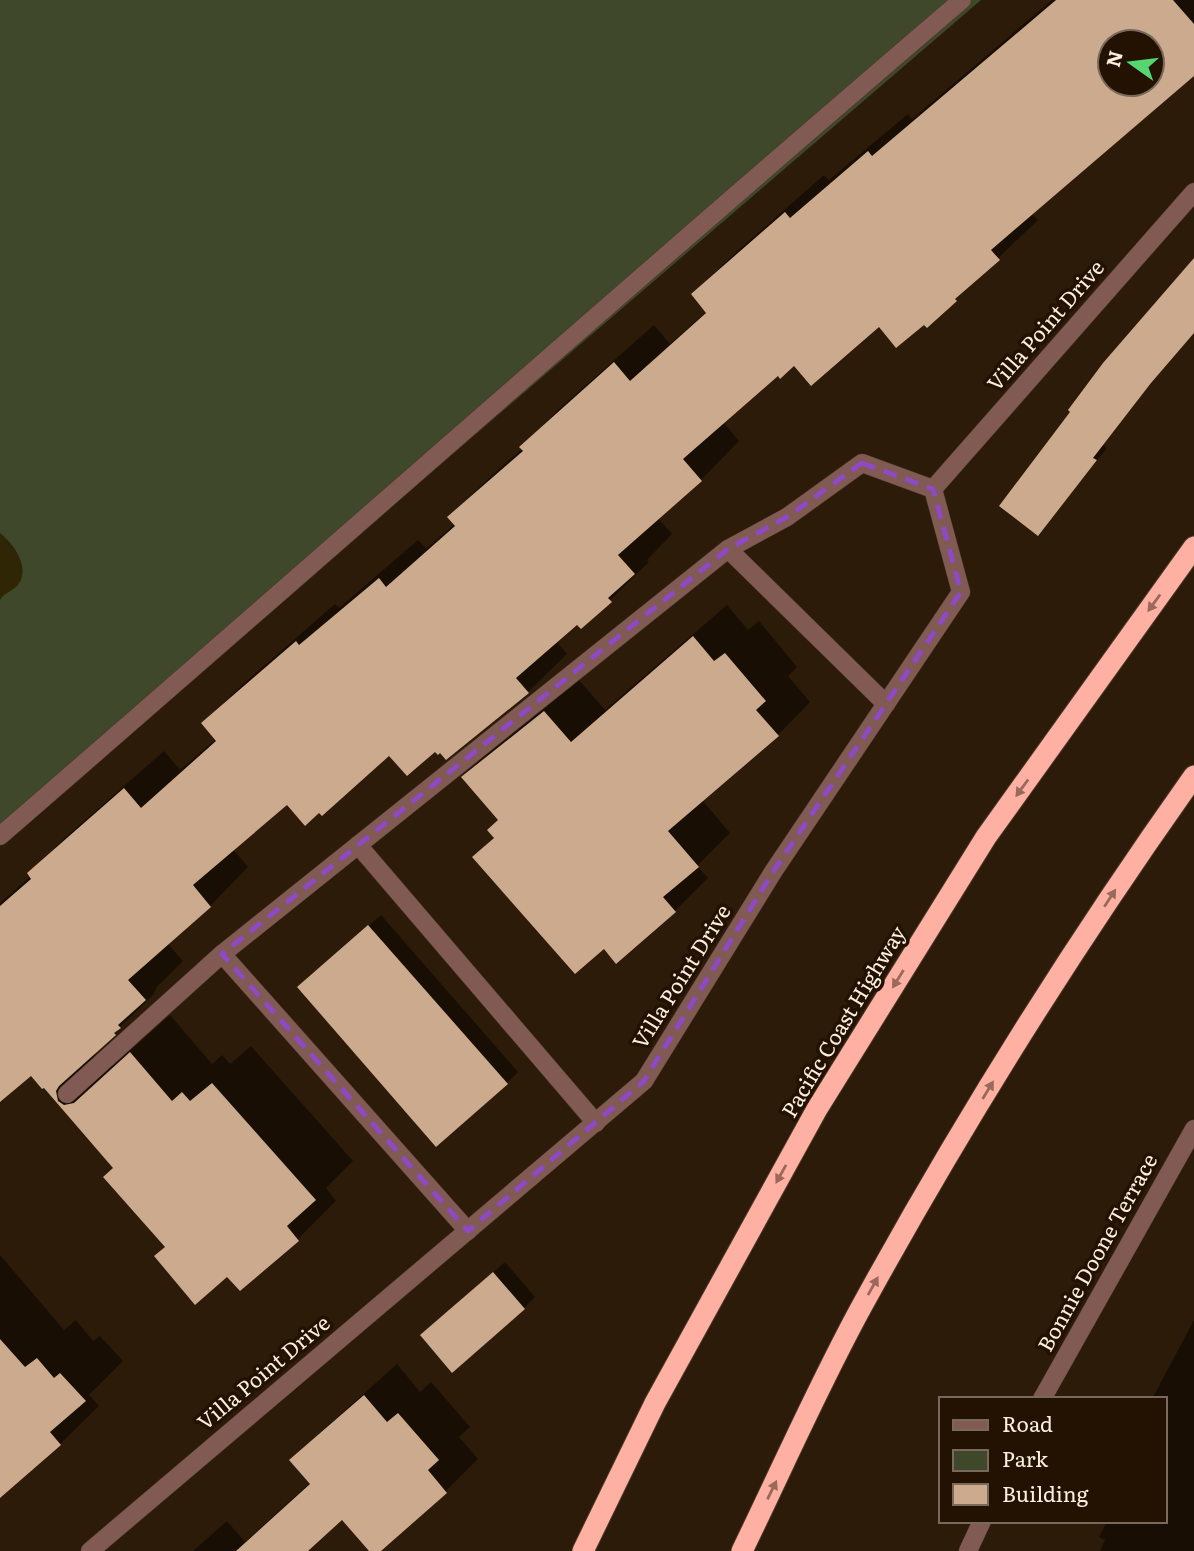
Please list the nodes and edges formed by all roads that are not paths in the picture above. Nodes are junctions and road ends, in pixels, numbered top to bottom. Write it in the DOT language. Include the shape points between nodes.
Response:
graph roads {
  1 [pos="962,0"];
  2 [pos="1194,192"];
  3 [pos="933,489"];
  4 [pos="1194,547"];
  5 [pos="728,549"];
  6 [pos="886,704"];
  7 [pos="1194,776"];
  8 [pos="0,836"];
  9 [pos="358,845"];
  10 [pos="222,954"];
  11 [pos="67,1094"];
  12 [pos="596,1123"];
  13 [pos="1194,1129"];
  14 [pos="468,1231"];
  15 [pos="1043,1397"];
  16 [pos="981,1523"];
  17 [pos="90,1551"];
  18 [pos="583,1551"];
  19 [pos="742,1551"];
  20 [pos="968,1551"];
  1 -- 8 [label="street"];
  2 -- 3 [label="street, Villa Point Drive"];
  3 -- 5 [label="street" via="862,463 787,517"];
  3 -- 6 [label="street, Villa Point Drive" via="961,592"];
  4 -- 18 [label="highway, Pacific Coast Highway, one-way" via="986,837 817,1109 655,1403"];
  5 -- 6 [label="street"];
  5 -- 9 [label="street"];
  6 -- 12 [label="street, Villa Point Drive" via="774,872 644,1081"];
  19 -- 7 [label="highway, one-way" via="861,1307 928,1187 1038,1007"];
  9 -- 10 [label="street"];
  9 -- 12 [label="street"];
  10 -- 11 [label="street"];
  10 -- 14 [label="street"];
  12 -- 14 [label="street, Villa Point Drive"];
  13 -- 15 [label="street, Bonnie Doone Terrace"];
  14 -- 17 [label="street, Villa Point Drive"];
  16 -- 20 [label="street"];
}
